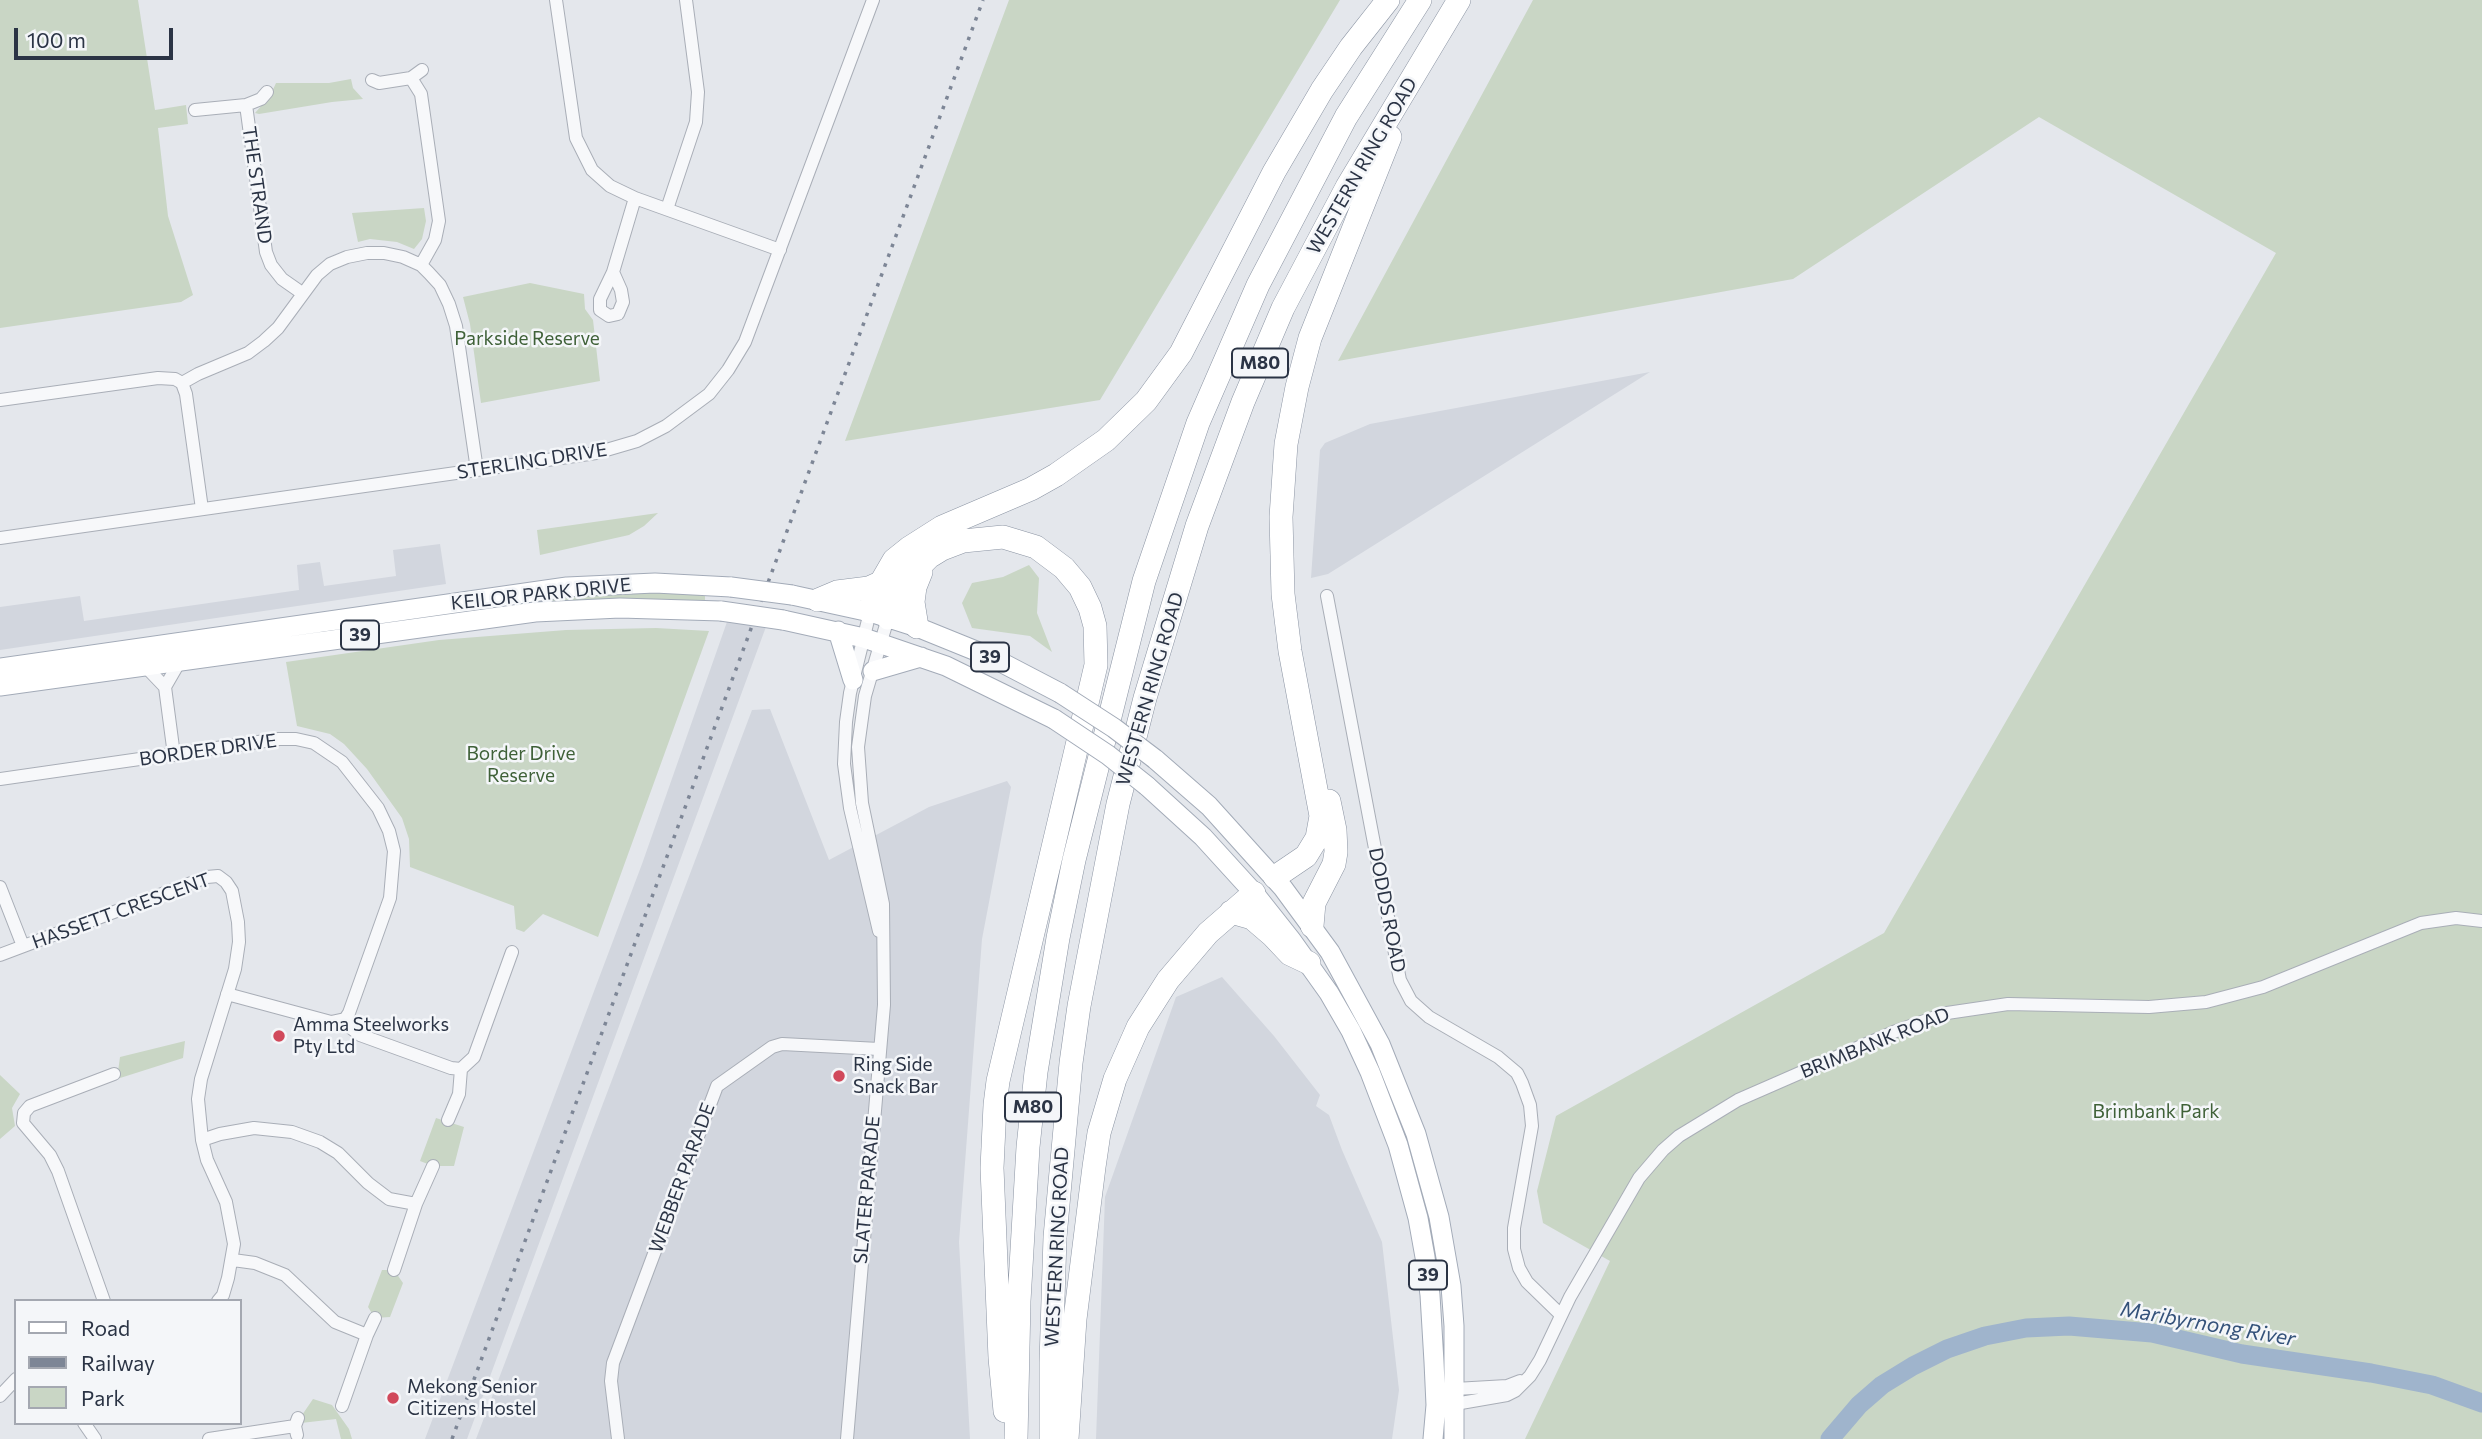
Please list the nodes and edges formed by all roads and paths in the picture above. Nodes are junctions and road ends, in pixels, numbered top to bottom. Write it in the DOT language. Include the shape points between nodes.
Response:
graph roads {
  1 [pos="556,0"];
  2 [pos="686,0"];
  3 [pos="873,0"];
  4 [pos="1388,0"];
  5 [pos="1420,0"];
  6 [pos="1459,0"];
  7 [pos="1429,51"];
  8 [pos="372,80"];
  9 [pos="267,92"];
  10 [pos="246,105"];
  11 [pos="195,110"];
  12 [pos="635,198"];
  13 [pos="667,209"];
  14 [pos="780,250"];
  15 [pos="421,265"];
  16 [pos="613,272"];
  17 [pos="302,293"];
  18 [pos="182,383"];
  19 [pos="0,400"];
  20 [pos="477,470"];
  21 [pos="202,509"];
  22 [pos="0,538"];
  23 [pos="929,557"];
  24 [pos="880,583"];
  25 [pos="1327,596"];
  26 [pos="823,601"];
  27 [pos="874,627"];
  28 [pos="917,627"];
  29 [pos="838,631"];
  30 [pos="921,657"];
  31 [pos="180,661"];
  32 [pos="145,666"];
  33 [pos="0,668"];
  34 [pos="873,671"];
  35 [pos="853,680"];
  36 [pos="0,686"];
  37 [pos="165,687"];
  38 [pos="1297,687"];
  39 [pos="174,755"];
  40 [pos="0,779"];
  41 [pos="1275,877"];
  42 [pos="0,887"];
  43 [pos="1254,893"];
  44 [pos="1231,912"];
  45 [pos="2482,920"];
  46 [pos="1311,926"];
  47 [pos="882,941"];
  48 [pos="23,946"];
  49 [pos="512,952"];
  50 [pos="0,955"];
  51 [pos="1309,963"];
  52 [pos="227,994"];
  53 [pos="345,1019"];
  54 [pos="879,1049"];
  55 [pos="461,1069"];
  56 [pos="114,1074"];
  57 [pos="448,1120"];
  58 [pos="202,1140"];
  59 [pos="433,1167"];
  60 [pos="416,1204"];
  61 [pos="233,1259"];
  62 [pos="394,1270"];
  63 [pos="103,1299"];
  64 [pos="220,1299"];
  65 [pos="1561,1315"];
  66 [pos="375,1318"];
  67 [pos="367,1335"];
  68 [pos="1449,1399"];
  69 [pos="342,1406"];
  70 [pos="297,1426"];
  71 [pos="209,1439"];
  72 [pos="618,1439"];
  73 [pos="847,1439"];
  74 [pos="1007,1439"];
  75 [pos="1016,1439"];
  76 [pos="1051,1439"];
  77 [pos="1067,1439"];
  78 [pos="1433,1439"];
  79 [pos="1454,1439"];
  1 -- 12 [label="street" via="580,150 592,170 610,186"];
  2 -- 13 [label="street" via="698,92 696,122"];
  3 -- 14 [label="street, STERLING DRIVE"];
  4 -- 24 [label="highway" via="1322,90 1274,172 1181,353 1146,401 1106,440 1056,475 925,536 894,560"];
  5 -- 75 [label="highway, WESTERN RING ROAD / M80" via="1346,117 1258,285 1198,423 1144,581 1074,860 1036,1072 1019,1301"];
  6 -- 7 [label="highway, WESTERN RING ROAD / M80"];
  7 -- 38 [label="highway" via="1310,338 1291,417 1282,484 1281,549"];
  7 -- 76 [label="highway, WESTERN RING ROAD / M80" via="1347,187 1278,320 1197,526 1145,698 1118,804 1073,1052 1055,1237"];
  8 -- 15 [label="street" via="379,83 417,74 439,221"];
  9 -- 10 [label="street, THE STRAND"];
  10 -- 11 [label="street, THE STRAND"];
  10 -- 17 [label="street, THE STRAND" via="267,252 282,279"];
  12 -- 13 [label="street"];
  12 -- 16 [label="street"];
  13 -- 14 [label="street"];
  14 -- 20 [label="street, STERLING DRIVE" via="736,357 709,394 682,416 652,434 609,450"];
  15 -- 17 [label="street" via="384,253 347,257 330,264"];
  15 -- 20 [label="street" via="440,285 456,326"];
  17 -- 18 [label="street" via="264,341"];
  18 -- 19 [label="street" via="158,378"];
  18 -- 21 [label="street"];
  20 -- 21 [label="street, STERLING DRIVE"];
  21 -- 22 [label="street, STERLING DRIVE"];
  23 -- 27 [label="highway" via="906,580"];
  23 -- 28 [label="highway" via="915,587"];
  23 -- 74 [label="highway" via="976,538 1003,537 1036,547 1080,587 1097,642 1096,665 995,1105 993,1206"];
  24 -- 26 [label="highway" via="837,592"];
  24 -- 27 [label="highway" via="873,598"];
  25 -- 65 [label="street, DODDS ROAD" via="1403,987 1429,1017 1497,1057 1522,1083 1532,1126 1514,1228 1515,1258 1527,1282"];
  26 -- 27 [label="main road, KEILOR PARK DRIVE / 39"];
  26 -- 33 [label="main road, KEILOR PARK DRIVE / 39, bridge" via="731,587 656,583 567,587"];
  27 -- 28 [label="main road, KEILOR PARK DRIVE / 39"];
  27 -- 29 [label="main road, KEILOR PARK DRIVE / 39"];
  27 -- 30 [label="main road, KEILOR PARK DRIVE / 39"];
  27 -- 34 [label="street, SLATER PARADE"];
  27 -- 35 [label="street, SLATER PARADE"];
  28 -- 41 [label="main road, KEILOR PARK DRIVE / 39, bridge" via="991,657 1106,723 1209,806"];
  29 -- 31 [label="main road, KEILOR PARK DRIVE / 39, bridge" via="721,611 620,608 535,612"];
  29 -- 35 [label="main road"];
  30 -- 34 [label="main road"];
  30 -- 43 [label="main road, KEILOR PARK DRIVE / 39, bridge" via="975,678 1054,719 1108,755 1203,837"];
  31 -- 32 [label="main road, KEILOR PARK DRIVE / 39"];
  31 -- 37 [label="street"];
  32 -- 36 [label="main road, KEILOR PARK DRIVE / 39"];
  32 -- 37 [label="street"];
  34 -- 47 [label="street, SLATER PARADE" via="863,707 858,760 883,904"];
  35 -- 47 [label="street, SLATER PARADE" via="846,722 845,780"];
  37 -- 39 [label="street"];
  38 -- 41 [label="highway" via="1320,829 1306,856"];
  38 -- 46 [label="highway" via="1336,842 1334,864 1313,907"];
  39 -- 40 [label="street, BORDER DRIVE"];
  39 -- 53 [label="street, BORDER DRIVE" via="279,739 314,743 342,762 377,808 389,831 394,873 390,898"];
  41 -- 43 [label="main road"];
  41 -- 46 [label="main road, KEILOR PARK DRIVE / 39"];
  42 -- 48 [label="street"];
  43 -- 44 [label="highway"];
  43 -- 51 [label="main road, KEILOR PARK DRIVE / 39"];
  44 -- 51 [label="highway" via="1252,918 1290,954"];
  44 -- 77 [label="highway" via="1196,946 1155,998 1115,1079 1094,1167 1075,1319"];
  45 -- 65 [label="street, BRIMBANK ROAD" via="2421,923 2263,987 2206,1002 2149,1007 2008,1004 1947,1013 1896,1031 1738,1100 1679,1136 1627,1196"];
  46 -- 68 [label="main road, KEILOR PARK DRIVE / 39" via="1359,1002 1416,1135 1439,1217 1451,1286"];
  47 -- 54 [label="street, SLATER PARADE" via="884,1005"];
  48 -- 50 [label="street, HASSETT CRESCENT"];
  48 -- 52 [label="street, HASSETT CRESCENT" via="218,876 232,891 238,922 235,969"];
  49 -- 55 [label="street" via="474,1057"];
  51 -- 68 [label="main road, KEILOR PARK DRIVE / 39" via="1351,1031 1398,1145 1418,1218"];
  52 -- 53 [label="street" via="331,1022"];
  52 -- 58 [label="street, HASSETT CRESCENT" via="199,1089"];
  53 -- 55 [label="street" via="360,1035"];
  54 -- 72 [label="street, WEBBER PARADE" via="772,1046 717,1086 613,1363"];
  54 -- 73 [label="street, SLATER PARADE"];
  55 -- 57 [label="street" via="459,1094"];
  56 -- 63 [label="street" via="18,1110 58,1171"];
  58 -- 60 [label="street" via="254,1128 292,1132 338,1153 389,1199"];
  58 -- 61 [label="street, HASSETT CRESCENT" via="226,1202"];
  59 -- 60 [label="street"];
  60 -- 62 [label="street"];
  61 -- 64 [label="street, HASSETT CRESCENT"];
  61 -- 67 [label="street" via="285,1275 335,1322"];
  65 -- 68 [label="street, BRIMBANK ROAD" via="1540,1360 1515,1391"];
  66 -- 67 [label="street"];
  67 -- 69 [label="street"];
  68 -- 78 [label="main road, KEILOR PARK DRIVE / 39"];
  68 -- 79 [label="main road, KEILOR PARK DRIVE / 39"];
  70 -- 71 [label="street"];
}
